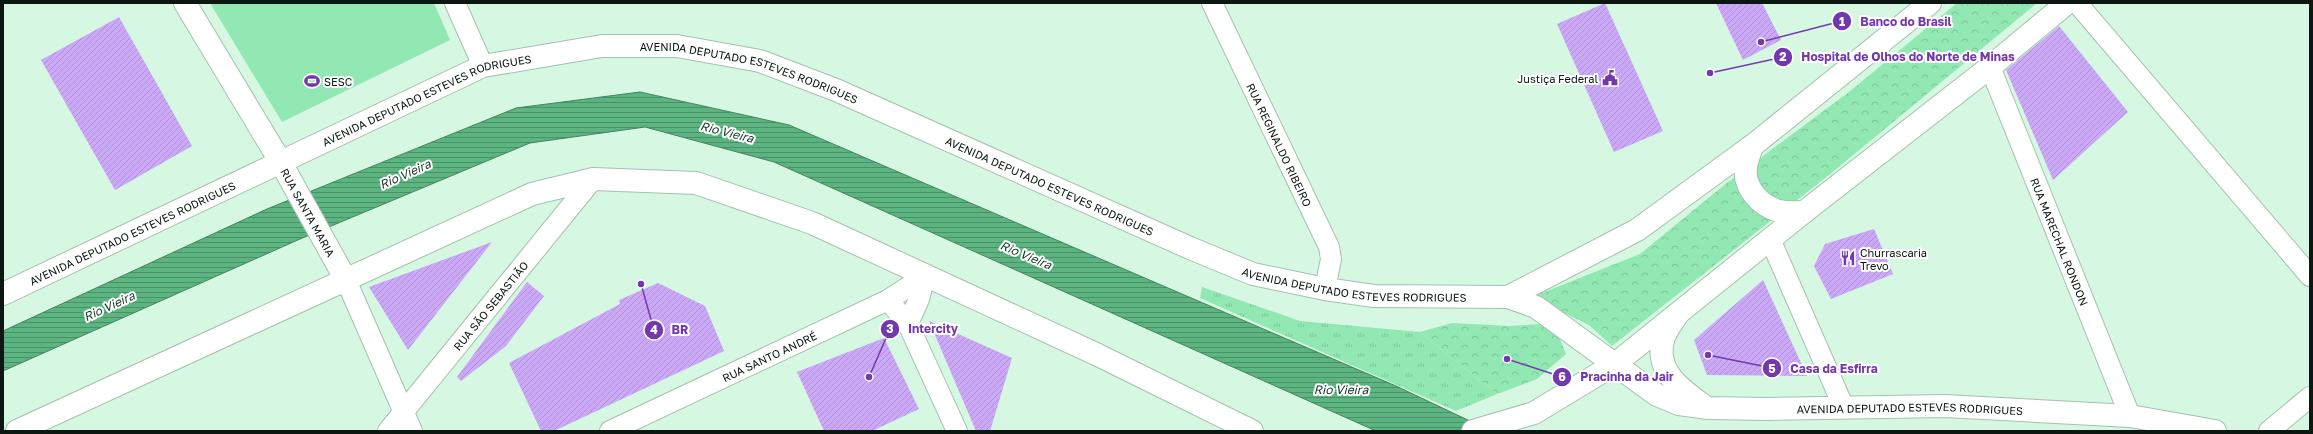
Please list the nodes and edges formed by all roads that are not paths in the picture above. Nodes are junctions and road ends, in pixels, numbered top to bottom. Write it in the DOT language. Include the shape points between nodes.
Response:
graph roads {
  1 [pos="185,3"];
  2 [pos="455,3"];
  3 [pos="1212,3"];
  4 [pos="1930,3"];
  5 [pos="2067,3"];
  6 [pos="2077,3"];
  7 [pos="482,66"];
  8 [pos="1990,67"];
  9 [pos="1752,146"];
  10 [pos="280,161"];
  11 [pos="593,179"];
  12 [pos="1804,212"];
  13 [pos="1770,239"];
  14 [pos="925,276"];
  15 [pos="2310,276"];
  16 [pos="346,280"];
  17 [pos="1325,289"];
  18 [pos="3,294"];
  19 [pos="1508,296"];
  20 [pos="888,300"];
  21 [pos="1677,315"];
  22 [pos="908,324"];
  23 [pos="1615,364"];
  24 [pos="2310,397"];
  25 [pos="1708,408"];
  26 [pos="1844,408"];
  27 [pos="61,411"];
  28 [pos="2130,416"];
  29 [pos="407,422"];
  30 [pos="17,431"];
  31 [pos="44,431"];
  32 [pos="388,431"];
  33 [pos="610,431"];
  34 [pos="957,431"];
  35 [pos="1252,431"];
  36 [pos="1473,431"];
  37 [pos="2215,431"];
  38 [pos="2269,431"];
  1 -- 10 [label="main road, RUA SANTA MARIA"];
  2 -- 7 [label="street"];
  3 -- 17 [label="street, RUA REGINALDO RIBEIRO" via="1330,247 1331,260"];
  4 -- 9 [label="main road, AVENIDA DEPUTADO ESTEVES RODRIGUES"];
  5 -- 8 [label="main road"];
  6 -- 15 [label="street"];
  7 -- 10 [label="main road, AVENIDA DEPUTADO ESTEVES RODRIGUES"];
  7 -- 17 [label="main road, AVENIDA DEPUTADO ESTEVES RODRIGUES" via="602,46 677,46 760,62 836,90 1253,274"];
  8 -- 12 [label="main road"];
  8 -- 28 [label="street, RUA MARECHAL RONDON"];
  9 -- 12 [label="main road" via="1746,168 1748,183 1754,194 1765,204 1779,211"];
  9 -- 19 [label="main road, AVENIDA DEPUTADO ESTEVES RODRIGUES" via="1637,230"];
  10 -- 16 [label="main road, RUA SANTA MARIA"];
  10 -- 18 [label="main road, AVENIDA DEPUTADO ESTEVES RODRIGUES"];
  11 -- 14 [label="main road" via="696,183 812,223"];
  11 -- 16 [label="main road" via="532,194"];
  11 -- 29 [label="street, RUA SÃO SEBASTIÃO"];
  12 -- 13 [label="main road"];
  13 -- 21 [label="main road"];
  13 -- 26 [label="street"];
  14 -- 20 [label="street, RUA SANTO ANDRÉ"];
  14 -- 22 [label="street" via="919,299"];
  14 -- 35 [label="main road" via="1098,355"];
  16 -- 27 [label="main road"];
  16 -- 29 [label="street, RUA SANTA MARIA"];
  17 -- 19 [label="main road, AVENIDA DEPUTADO ESTEVES RODRIGUES" via="1374,296"];
  19 -- 23 [label="main road, AVENIDA DEPUTADO ESTEVES RODRIGUES" via="1536,307"];
  20 -- 22 [label="street"];
  20 -- 33 [label="street, RUA SANTO ANDRÉ"];
  21 -- 23 [label="main road"];
  21 -- 25 [label="main road" via="1664,336 1661,358 1669,376 1680,389"];
  22 -- 34 [label="street"];
  23 -- 25 [label="main road, AVENIDA DEPUTADO ESTEVES RODRIGUES" via="1667,400"];
  23 -- 36 [label="main road" via="1534,413"];
  24 -- 38 [label="street"];
  25 -- 26 [label="main road, AVENIDA DEPUTADO ESTEVES RODRIGUES"];
  26 -- 28 [label="main road, AVENIDA DEPUTADO ESTEVES RODRIGUES" via="1945,406"];
  27 -- 30 [label="main road"];
  27 -- 31 [label="street"];
  28 -- 37 [label="main road, AVENIDA DEPUTADO ESTEVES RODRIGUES"];
  29 -- 32 [label="street, RUA SÃO SEBASTIÃO"];
}
